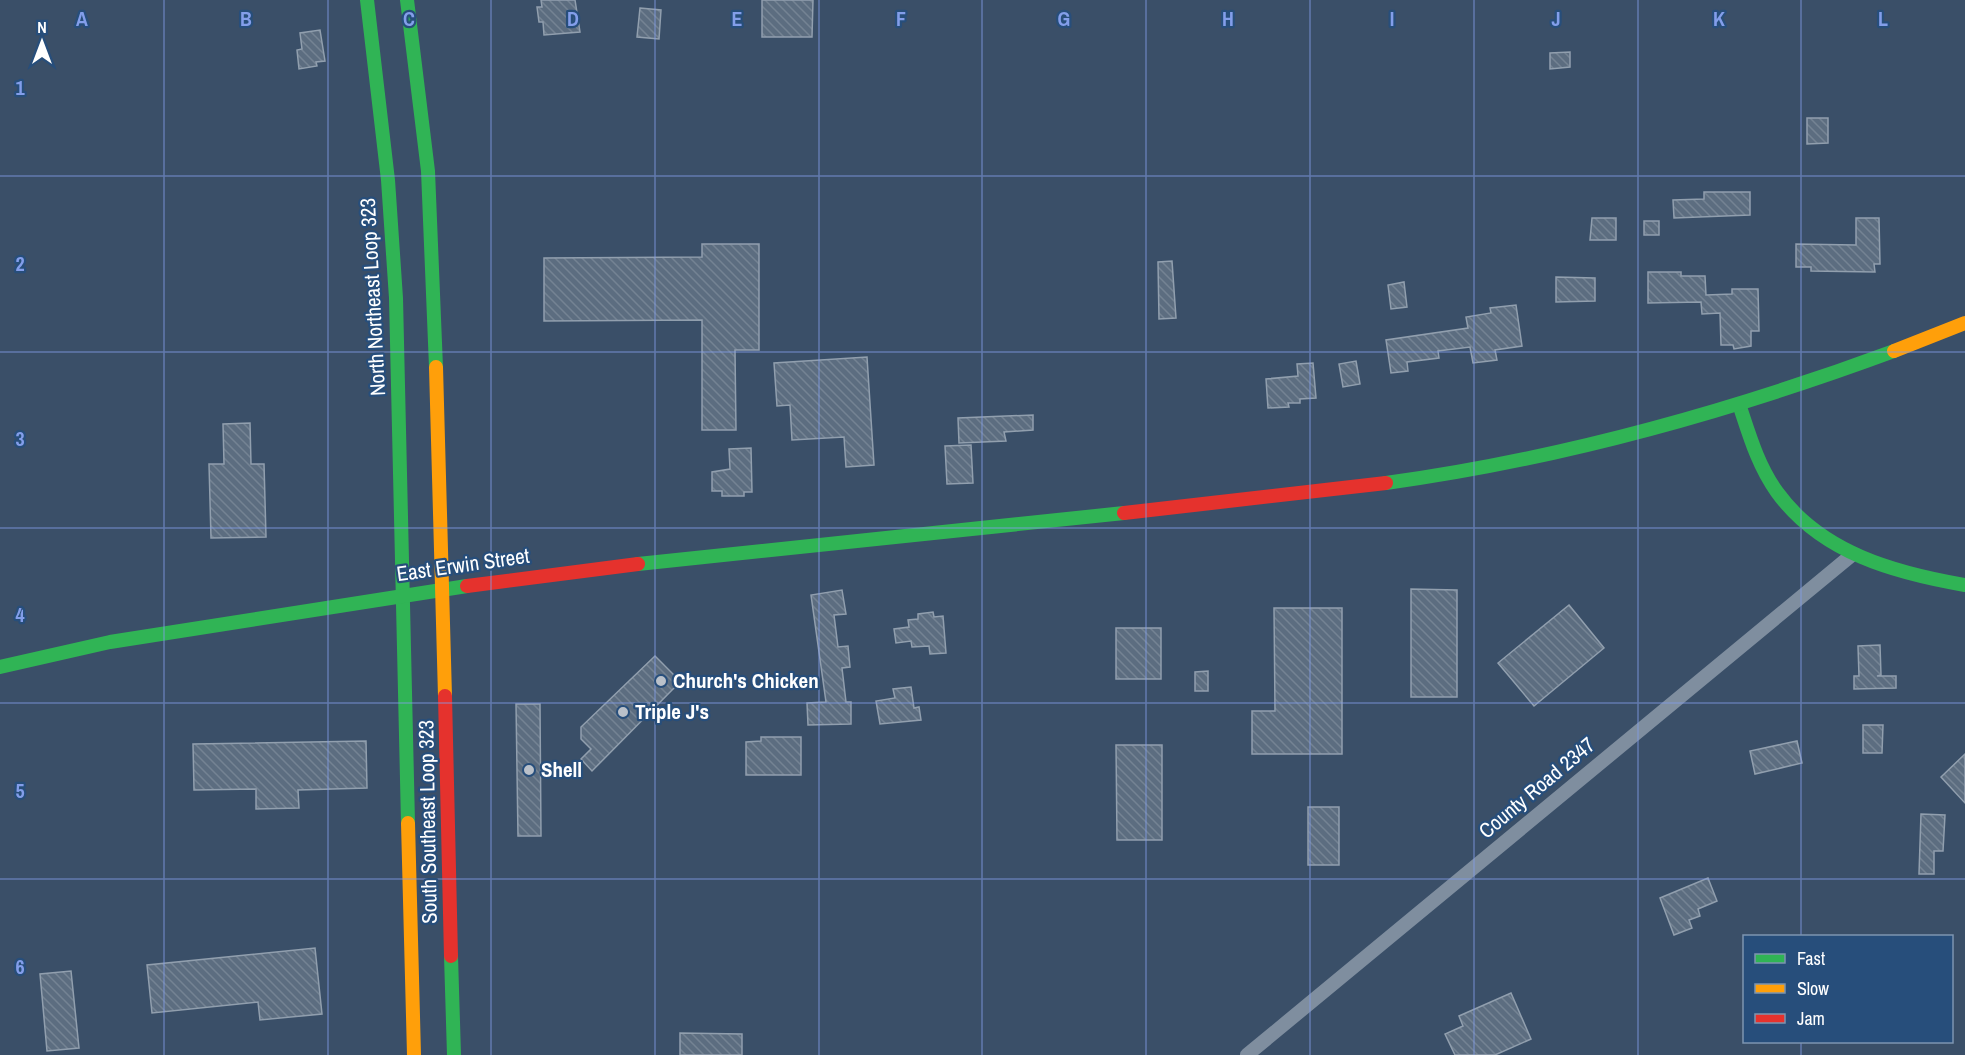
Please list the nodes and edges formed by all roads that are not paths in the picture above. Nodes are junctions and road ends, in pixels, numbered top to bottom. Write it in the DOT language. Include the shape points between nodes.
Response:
graph roads {
  1 [pos="367,0"];
  2 [pos="407,0"];
  3 [pos="1965,322"];
  4 [pos="1739,404"];
  5 [pos="1853,554"];
  6 [pos="1965,585"];
  7 [pos="443,588"];
  8 [pos="404,593"];
  9 [pos="0,667"];
  10 [pos="414,1055"];
  11 [pos="454,1055"];
  12 [pos="1247,1055"];
  1 -- 8 [label="main road, North Northeast Loop 323" via="393,251"];
  2 -- 7 [label="main road" via="428,171 435,278"];
  3 -- 4 [label="main road, East Erwin Street" via="1850,367"];
  4 -- 5 [label="main road" via="1760,461 1787,505 1814,530"];
  4 -- 7 [label="main road, East Erwin Street" via="1578,447 1429,477 1277,497 695,556"];
  5 -- 6 [label="main road" via="1900,572"];
  5 -- 12 [label="street, County Road 2347"];
  7 -- 8 [label="main road, East Erwin Street"];
  7 -- 11 [label="main road, South Southeast Loop 323"];
  8 -- 9 [label="main road, East Erwin Street" via="105,644"];
  8 -- 10 [label="main road, South Southeast Loop 323"];
}
